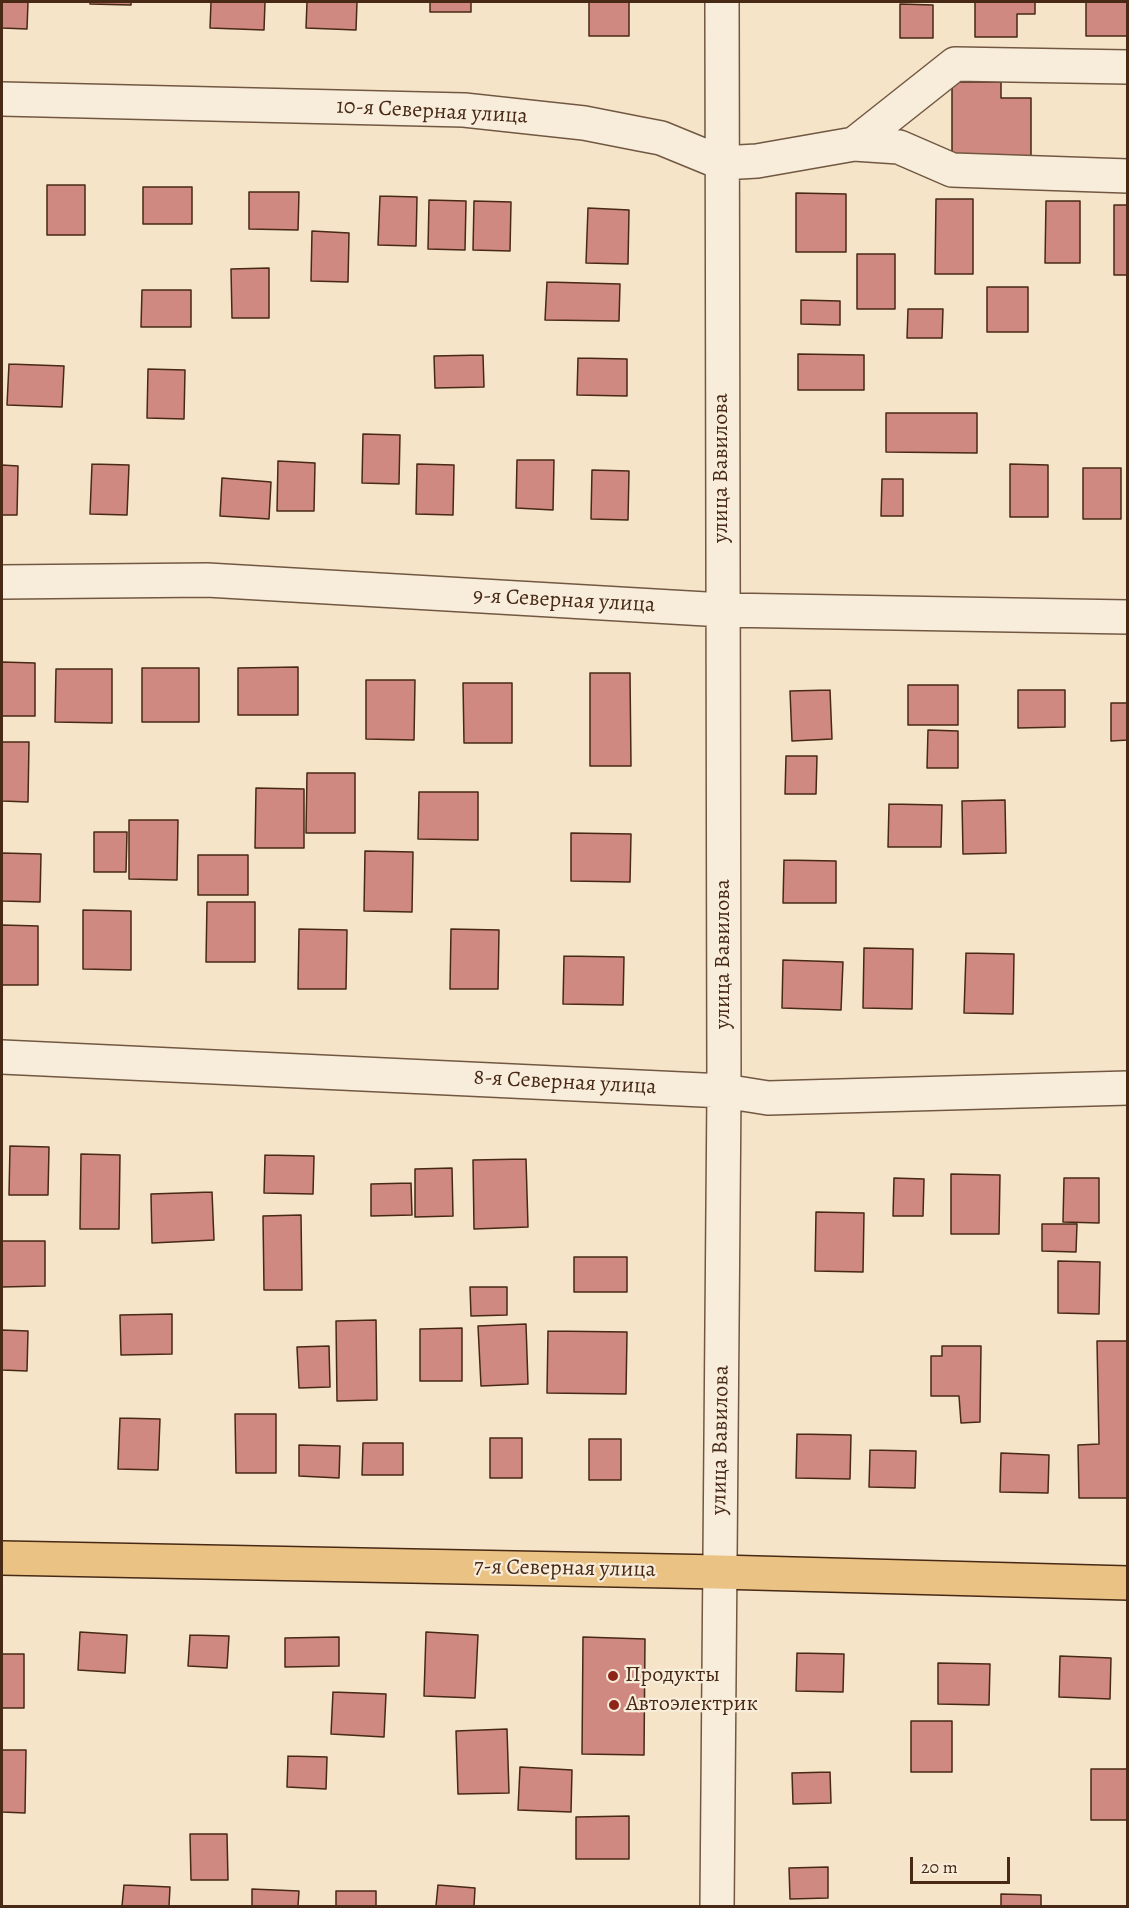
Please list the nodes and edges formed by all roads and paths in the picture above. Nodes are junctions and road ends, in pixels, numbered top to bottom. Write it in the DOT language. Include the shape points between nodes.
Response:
graph roads {
  1 [pos="722,2"];
  2 [pos="1128,67"];
  3 [pos="2,99"];
  4 [pos="854,144"];
  5 [pos="722,163"];
  6 [pos="1128,176"];
  7 [pos="2,582"];
  8 [pos="723,610"];
  9 [pos="1128,617"];
  10 [pos="2,1057"];
  11 [pos="1128,1088"];
  12 [pos="724,1091"];
  13 [pos="2,1558"];
  14 [pos="719,1572"];
  15 [pos="1128,1583"];
  16 [pos="717,1906"];
  1 -- 5 [label="street, улица Вавилова"];
  2 -- 4 [label="street, 10-я Северная улица" via="955,64"];
  3 -- 5 [label="street, 10-я Северная улица" via="464,110 584,123 650,136"];
  4 -- 5 [label="street, 10-я Северная улица" via="757,161"];
  4 -- 6 [label="street, 10-я Северная улица" via="899,147 952,170"];
  5 -- 8 [label="street, улица Вавилова"];
  7 -- 8 [label="street, 9-я Северная улица" via="207,580"];
  8 -- 9 [label="street, 9-я Северная улица"];
  8 -- 12 [label="street, улица Вавилова"];
  10 -- 12 [label="street, 8-я Северная улица"];
  11 -- 12 [label="street, 8-я Северная улица" via="768,1098"];
  12 -- 14 [label="street, улица Вавилова"];
  13 -- 14 [label="main road, 7-я Северная улица"];
  14 -- 15 [label="main road, 7-я Северная улица"];
  14 -- 16 [label="street, улица Вавилова"];
}
